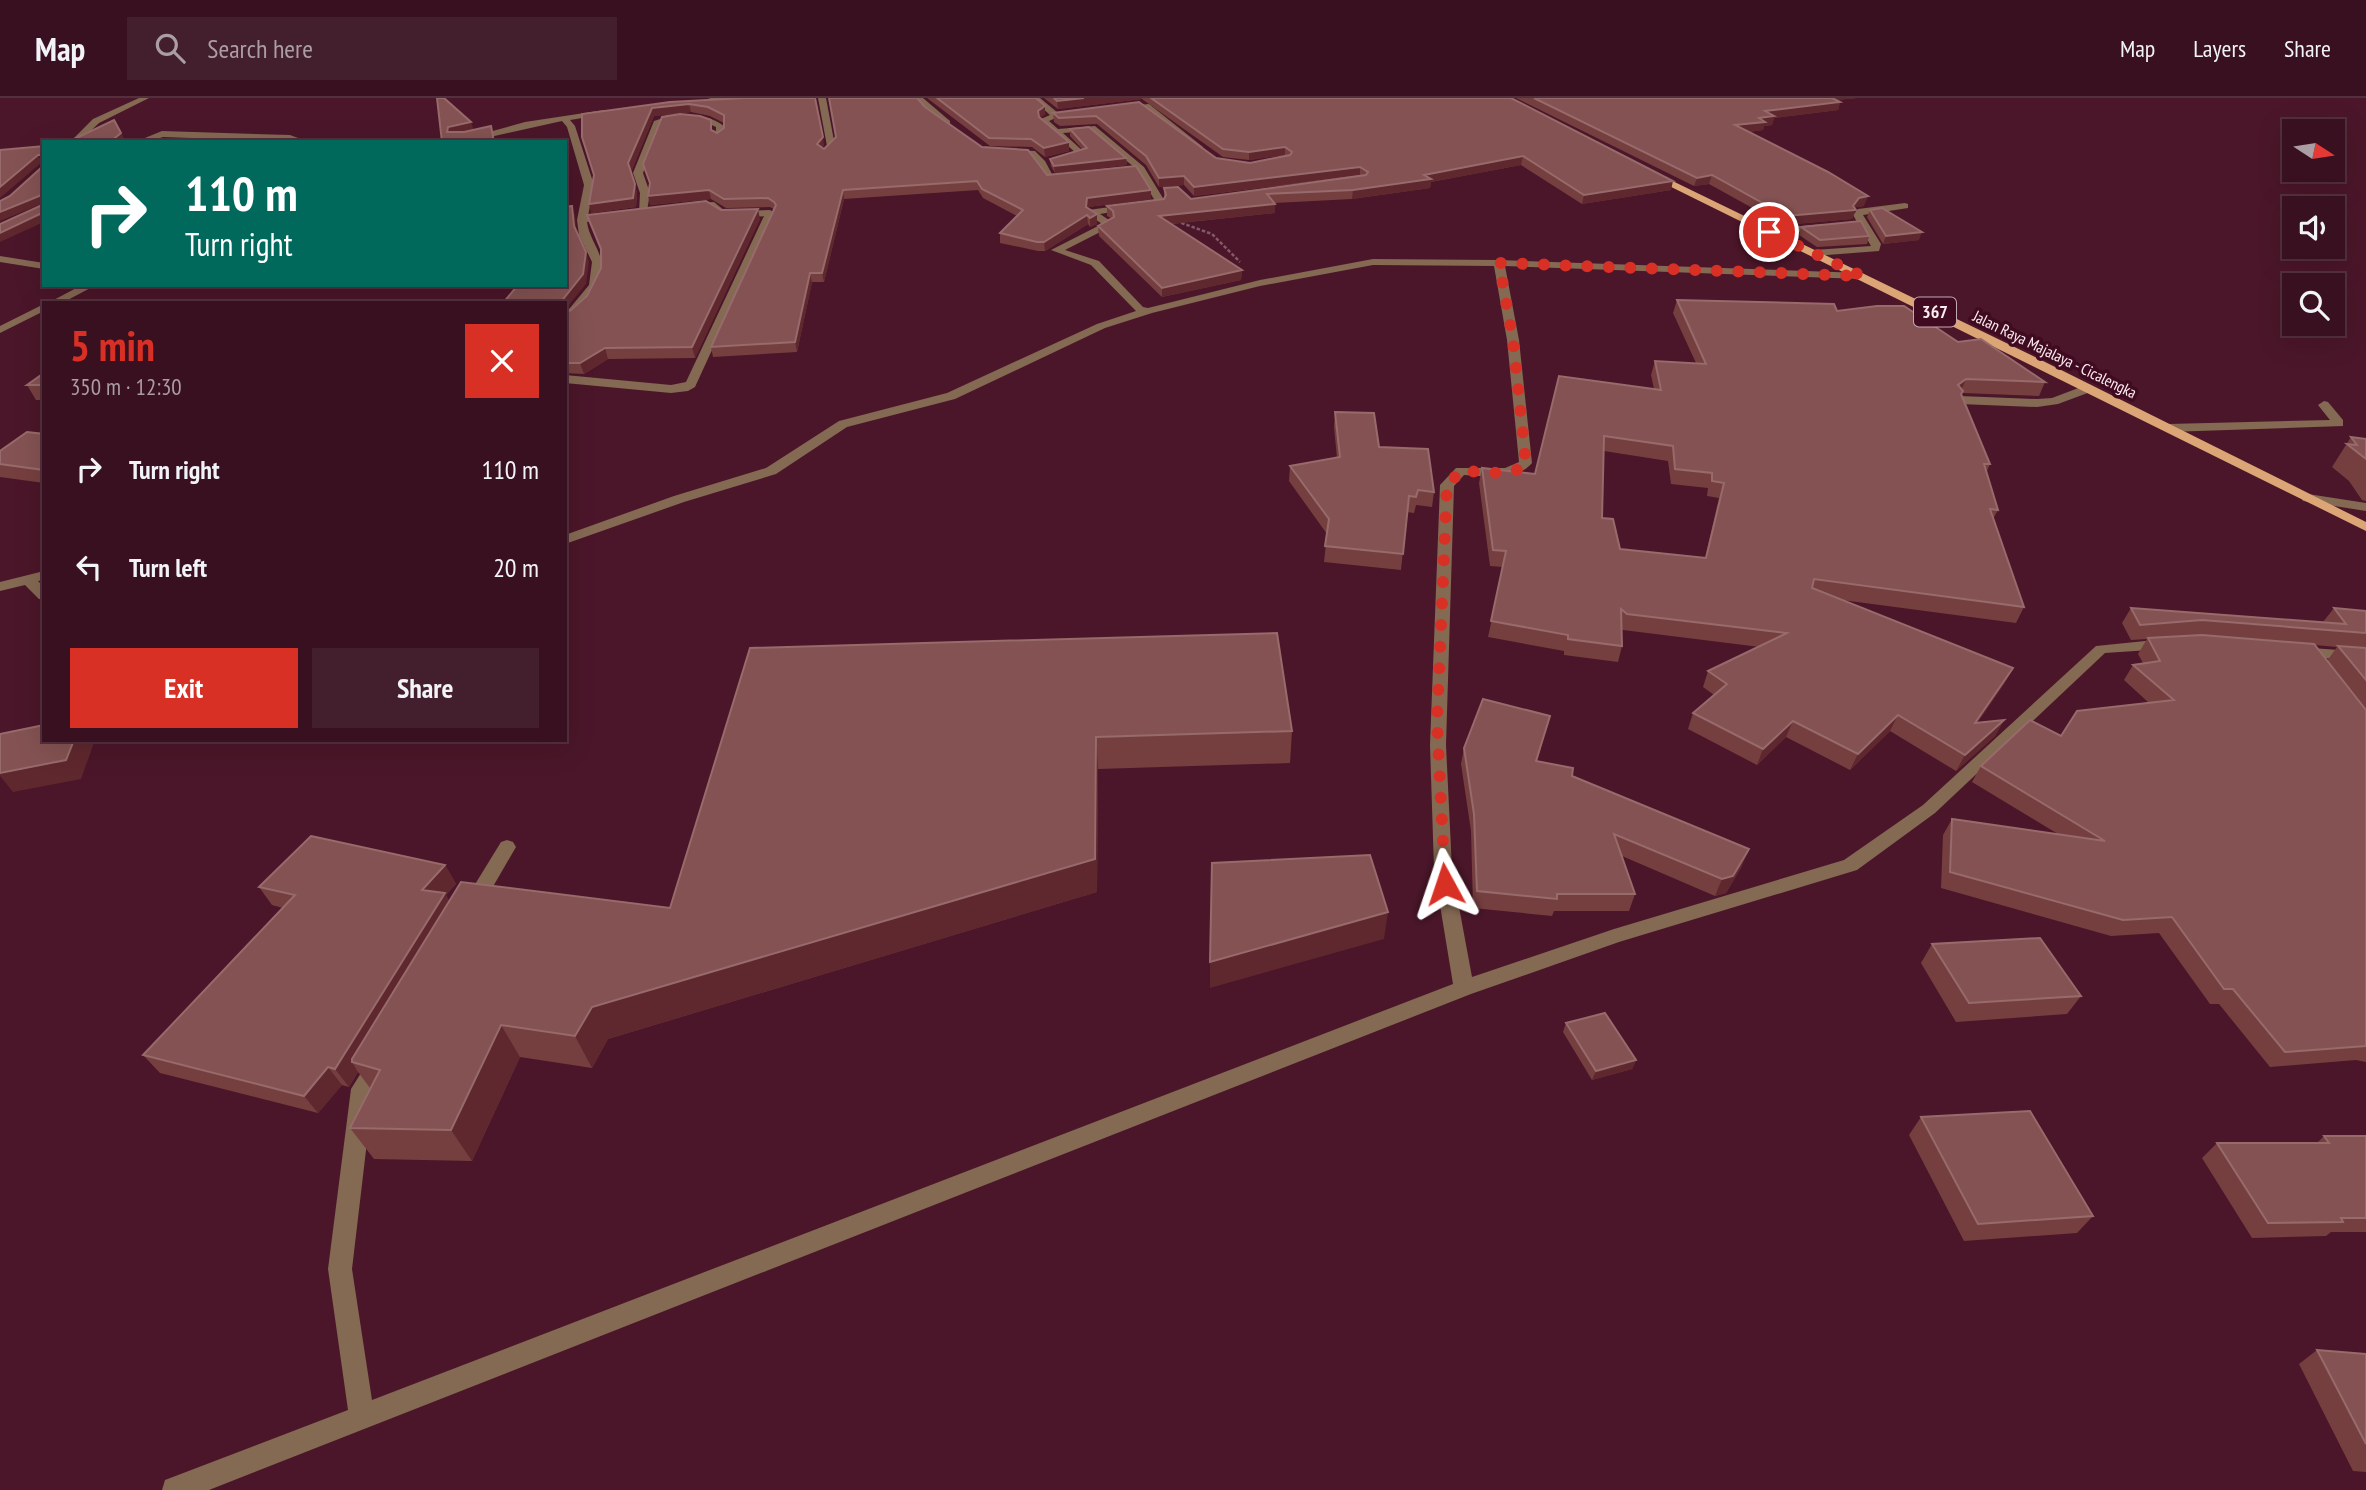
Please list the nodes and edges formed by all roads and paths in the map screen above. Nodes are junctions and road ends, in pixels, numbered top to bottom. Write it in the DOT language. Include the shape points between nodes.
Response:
graph roads {
  1 [pos="145,98"];
  2 [pos="737,98"];
  3 [pos="821,98"];
  4 [pos="918,98"];
  5 [pos="1035,98"];
  6 [pos="696,102"];
  7 [pos="1113,107"];
  8 [pos="608,111"];
  9 [pos="1067,114"];
  10 [pos="1055,115"];
  11 [pos="563,118"];
  12 [pos="953,127"];
  13 [pos="1056,132"];
  14 [pos="719,136"];
  15 [pos="76,140"];
  16 [pos="145,140"];
  17 [pos="298,140"];
  18 [pos="466,140"];
  19 [pos="825,152"];
  20 [pos="996,152"];
  21 [pos="1210,156"];
  22 [pos="1042,163"];
  23 [pos="1141,169"];
  24 [pos="1644,170"];
  25 [pos="1105,174"];
  26 [pos="1081,177"];
  27 [pos="1157,193"];
  28 [pos="1191,202"];
  29 [pos="1905,206"];
  30 [pos="682,207"];
  31 [pos="655,209"];
  32 [pos="642,211"];
  33 [pos="630,212"];
  34 [pos="618,214"];
  35 [pos="582,220"];
  36 [pos="1861,223"];
  37 [pos="1848,225"];
  38 [pos="1835,226"];
  39 [pos="1769,232"];
  40 [pos="1814,253"];
  41 [pos="0,259"];
  42 [pos="1499,263"];
  43 [pos="42,266"];
  44 [pos="1862,276"];
  45 [pos="1260,283"];
  46 [pos="87,287"];
  47 [pos="57,301"];
  48 [pos="42,308"];
  49 [pos="1148,311"];
  50 [pos="567,318"];
  51 [pos="0,330"];
  52 [pos="567,379"];
  53 [pos="2089,388"];
  54 [pos="1960,400"];
  55 [pos="2324,405"];
  56 [pos="2168,428"];
  57 [pos="2308,498"];
  58 [pos="2366,507"];
  59 [pos="2366,527"];
  60 [pos="567,539"];
  61 [pos="42,576"];
  62 [pos="28,579"];
  63 [pos="0,587"];
  64 [pos="42,594"];
  65 [pos="2181,643"];
  66 [pos="2283,650"];
  67 [pos="2309,653"];
  68 [pos="2366,657"];
  69 [pos="2326,674"];
  70 [pos="507,847"];
  71 [pos="459,928"];
  72 [pos="1464,988"];
  73 [pos="390,1043"];
  74 [pos="362,1417"];
  75 [pos="175,1490"];
  1 -- 15 [label="street" via="96,121"];
  2 -- 6 [label="street"];
  3 -- 19 [label="street" via="831,146"];
  4 -- 12 [label="street"];
  5 -- 10 [label="street"];
  7 -- 21 [label="street" via="1146,106"];
  8 -- 11 [label="street"];
  9 -- 10 [label="street"];
  10 -- 13 [label="street" via="1044,121"];
  11 -- 18 [label="street"];
  11 -- 35 [label="street" via="571,126 589,185"];
  13 -- 22 [label="street" via="1081,153"];
  13 -- 23 [label="street" via="1092,128"];
  14 -- 32 [label="street" via="720,126 714,122 677,113 658,121 638,173 645,193"];
  16 -- 17 [label="street" via="162,134"];
  20 -- 22 [label="street" via="1029,151"];
  22 -- 26 [label="street" via="1051,179"];
  23 -- 25 [label="street"];
  23 -- 27 [label="street"];
  24 -- 39 [label="main road, Jalan Raya Majalaya - Cicalengka / 367"];
  27 -- 28 [label="street" via="1181,190"];
  27 -- 49 [label="street" via="1159,204 1091,212 1109,224 1056,250 1095,263 1139,309"];
  28 -- 45 [label="path" via="1176,212 1176,222 1212,234"];
  29 -- 36 [label="street" via="1861,211"];
  30 -- 52 [label="street" via="711,205 723,214 770,213 691,384 671,389"];
  31 -- 32 [label="street"];
  32 -- 33 [label="street"];
  34 -- 35 [label="street"];
  35 -- 50 [label="street" via="597,262 596,278 588,296"];
  36 -- 37 [label="street"];
  36 -- 40 [label="street" via="1875,249"];
  38 -- 39 [label="street"];
  39 -- 40 [label="main road, Jalan Raya Majalaya - Cicalengka / 367"];
  40 -- 44 [label="main road, Jalan Raya Majalaya - Cicalengka / 367"];
  41 -- 43 [label="street"];
  42 -- 44 [label="street"];
  42 -- 45 [label="street" via="1373,262"];
  42 -- 72 [label="street" via="1513,340 1526,464 1510,472 1461,471 1447,485 1437,745 1443,869"];
  44 -- 53 [label="main road, Jalan Raya Majalaya - Cicalengka / 367"];
  45 -- 49 [label="street"];
  46 -- 47 [label="street"];
  48 -- 51 [label="street"];
  49 -- 60 [label="street" via="1101,326 951,396 843,424 758,477"];
  53 -- 54 [label="street" via="2037,403"];
  53 -- 56 [label="main road, Jalan Raya Majalaya - Cicalengka / 367"];
  55 -- 56 [label="street" via="2342,428"];
  56 -- 57 [label="main road, Jalan Raya Majalaya - Cicalengka / 367"];
  57 -- 58 [label="street"];
  57 -- 59 [label="main road, Jalan Raya Majalaya - Cicalengka / 367"];
  61 -- 62 [label="street"];
  62 -- 63 [label="street"];
  62 -- 64 [label="street"];
  65 -- 72 [label="street" via="2101,649 1929,809 1850,865 1614,936"];
  66 -- 67 [label="street"];
  67 -- 68 [label="street"];
  67 -- 69 [label="street"];
  70 -- 71 [label="street"];
  72 -- 74 [label="street"];
  73 -- 74 [label="street" via="362,1089 340,1269"];
  74 -- 75 [label="street"];
}
